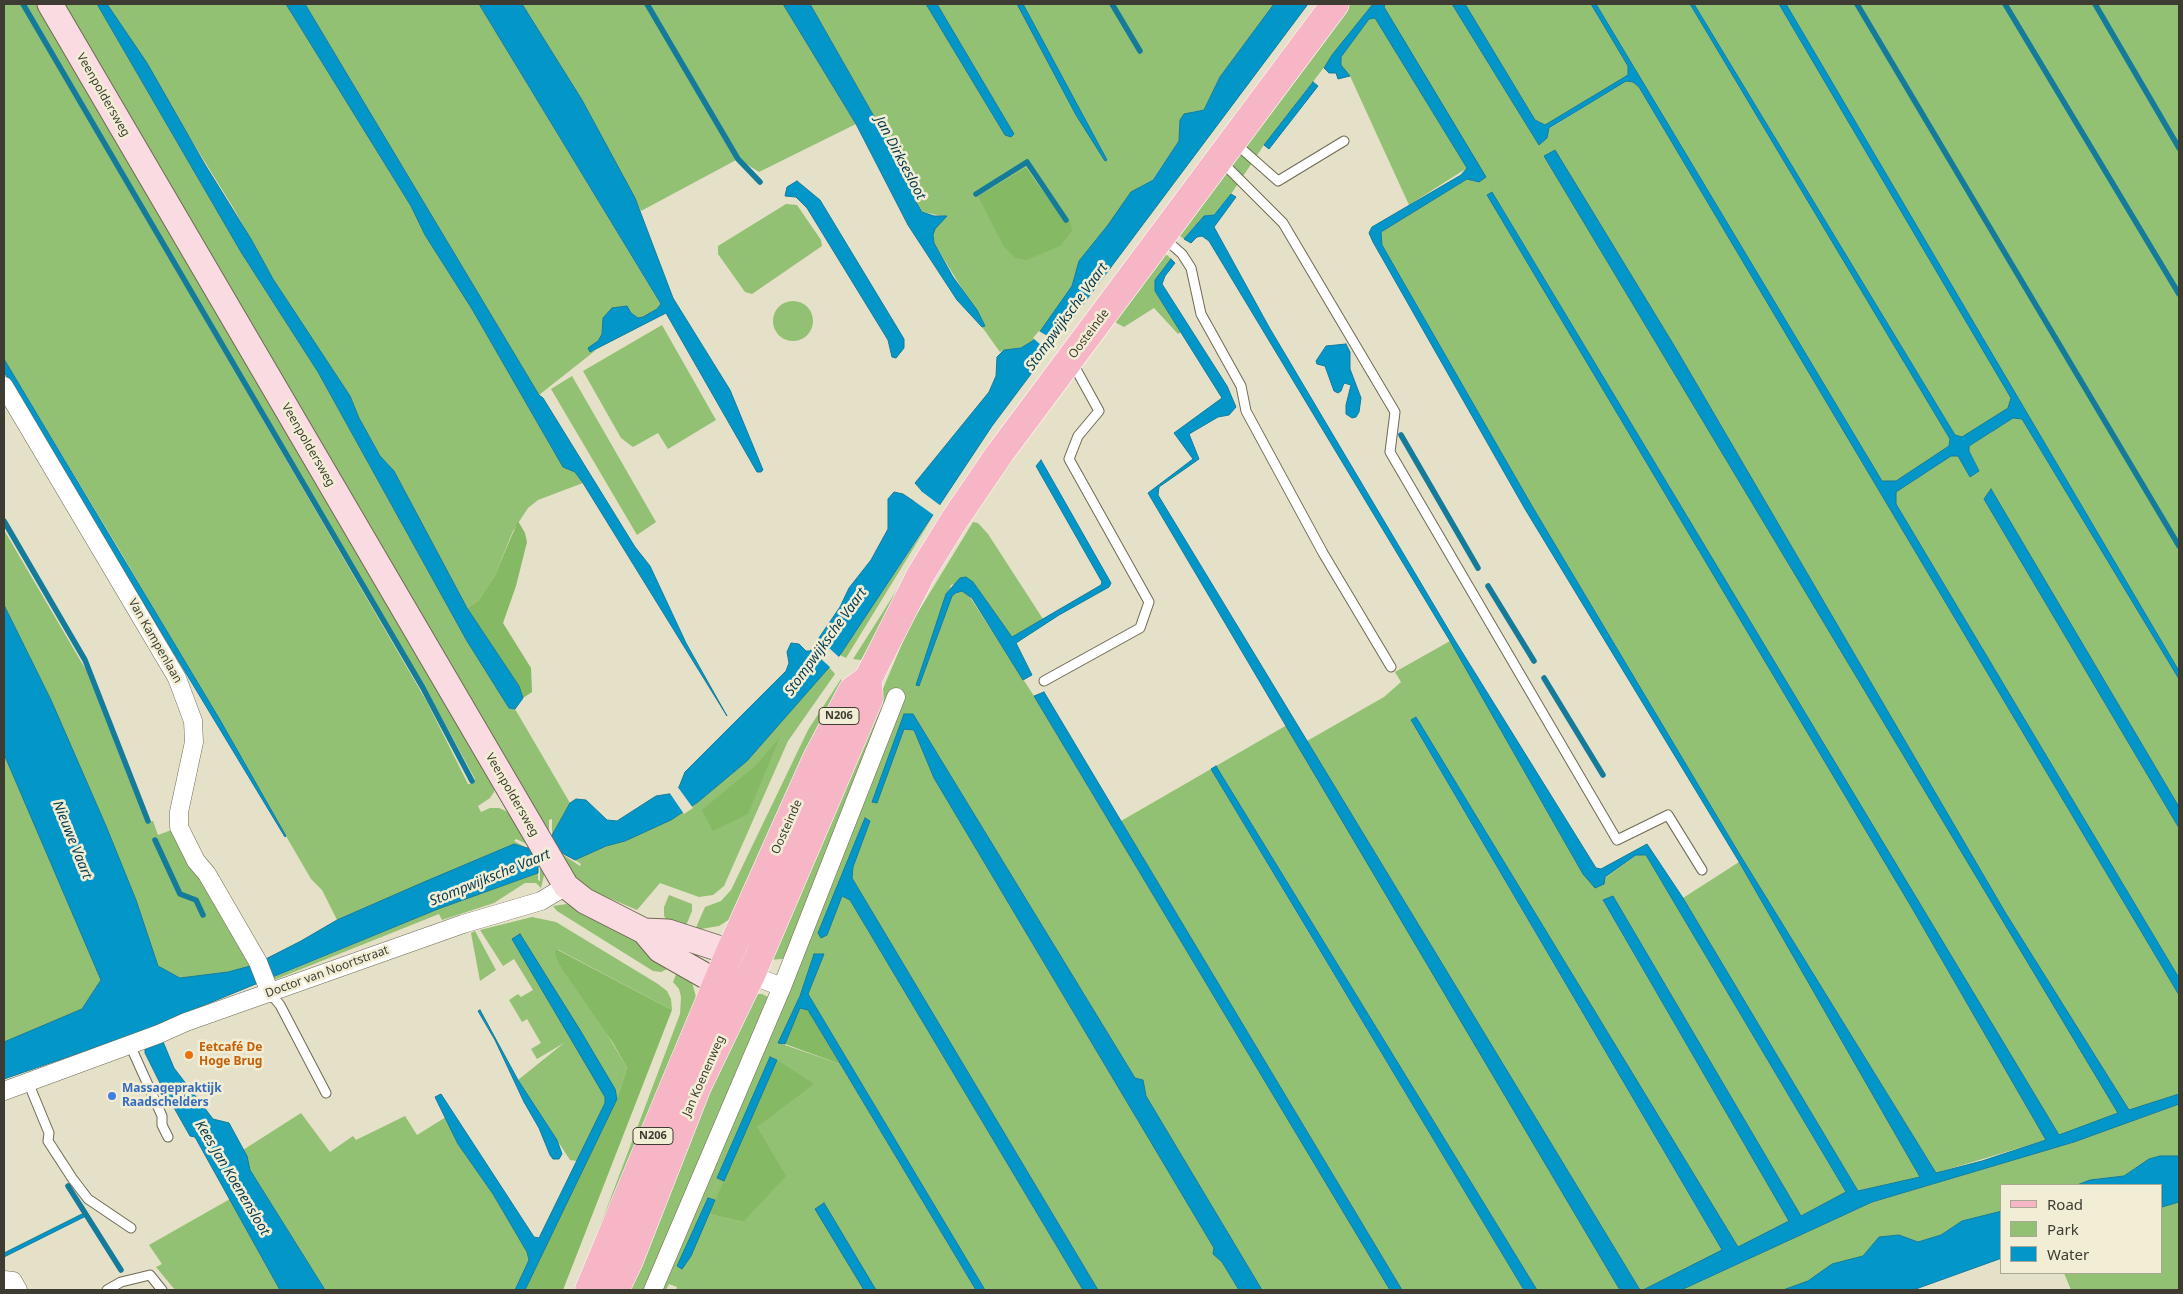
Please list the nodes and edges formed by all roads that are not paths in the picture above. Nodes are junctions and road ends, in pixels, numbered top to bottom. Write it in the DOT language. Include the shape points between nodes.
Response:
graph roads {
  1 [pos="50,4"];
  2 [pos="1335,4"];
  3 [pos="1344,141"];
  4 [pos="1226,150"];
  5 [pos="1162,236"];
  6 [pos="1070,360"];
  7 [pos="4,386"];
  8 [pos="1391,667"];
  9 [pos="868,679"];
  10 [pos="1044,681"];
  11 [pos="896,698"];
  12 [pos="1702,870"];
  13 [pos="566,886"];
  14 [pos="644,931"];
  15 [pos="730,952"];
  16 [pos="751,975"];
  17 [pos="718,983"];
  18 [pos="267,987"];
  19 [pos="782,987"];
  20 [pos="136,1043"];
  21 [pos="28,1082"];
  22 [pos="4,1091"];
  23 [pos="326,1093"];
  24 [pos="168,1137"];
  25 [pos="131,1228"];
  26 [pos="4,1280"];
  27 [pos="18,1290"];
  28 [pos="107,1290"];
  29 [pos="162,1290"];
  30 [pos="589,1290"];
  31 [pos="615,1290"];
  32 [pos="653,1290"];
  1 -- 13 [label="street, Veenpoldersweg"];
  2 -- 4 [label="main road, Oosteinde / N206"];
  3 -- 4 [label="lane" via="1278,181"];
  4 -- 5 [label="main road, Oosteinde / N206"];
  4 -- 12 [label="lane" via="1283,223 1395,412 1390,452 1617,840 1668,815"];
  5 -- 6 [label="main road, Oosteinde / N206"];
  5 -- 8 [label="lane" via="1182,254 1191,268 1201,314 1241,386 1246,411 1323,554"];
  6 -- 9 [label="main road, Oosteinde / N206" via="953,522 921,574"];
  6 -- 10 [label="lane" via="1098,411 1078,436 1069,459 1150,602 1140,628"];
  7 -- 18 [label="street, Van Kampenlaan" via="177,678 193,721 194,742 179,812 179,827 258,962"];
  9 -- 15 [label="main road, Oosteinde / N206" via="852,691 816,760"];
  9 -- 16 [label="main road, Oosteinde / N206" via="869,699"];
  11 -- 19 [label="street"];
  13 -- 14 [label="street" via="585,901"];
  13 -- 18 [label="street, Doctor van Noortstraat" via="541,901"];
  14 -- 15 [label="street" via="668,932"];
  14 -- 17 [label="street" via="660,950"];
  15 -- 16 [label="street"];
  15 -- 17 [label="main road, Oosteinde / N206"];
  16 -- 17 [label="street"];
  16 -- 19 [label="street"];
  16 -- 31 [label="main road, Jan Koenenweg / N206" via="698,1087"];
  17 -- 30 [label="main road, Jan Koenenweg / N206"];
  18 -- 20 [label="street, Doctor van Noortstraat"];
  18 -- 23 [label="lane" via="280,1005"];
  19 -- 32 [label="street"];
  20 -- 21 [label="street, Doctor van Noortstraat"];
  20 -- 24 [label="lane"];
  21 -- 22 [label="street, Doctor van Noortstraat"];
  21 -- 25 [label="lane" via="50,1133 48,1141 72,1178 88,1200"];
  26 -- 27 [label="street" via="13,1281"];
  28 -- 29 [label="lane" via="121,1282 150,1275"];
}
